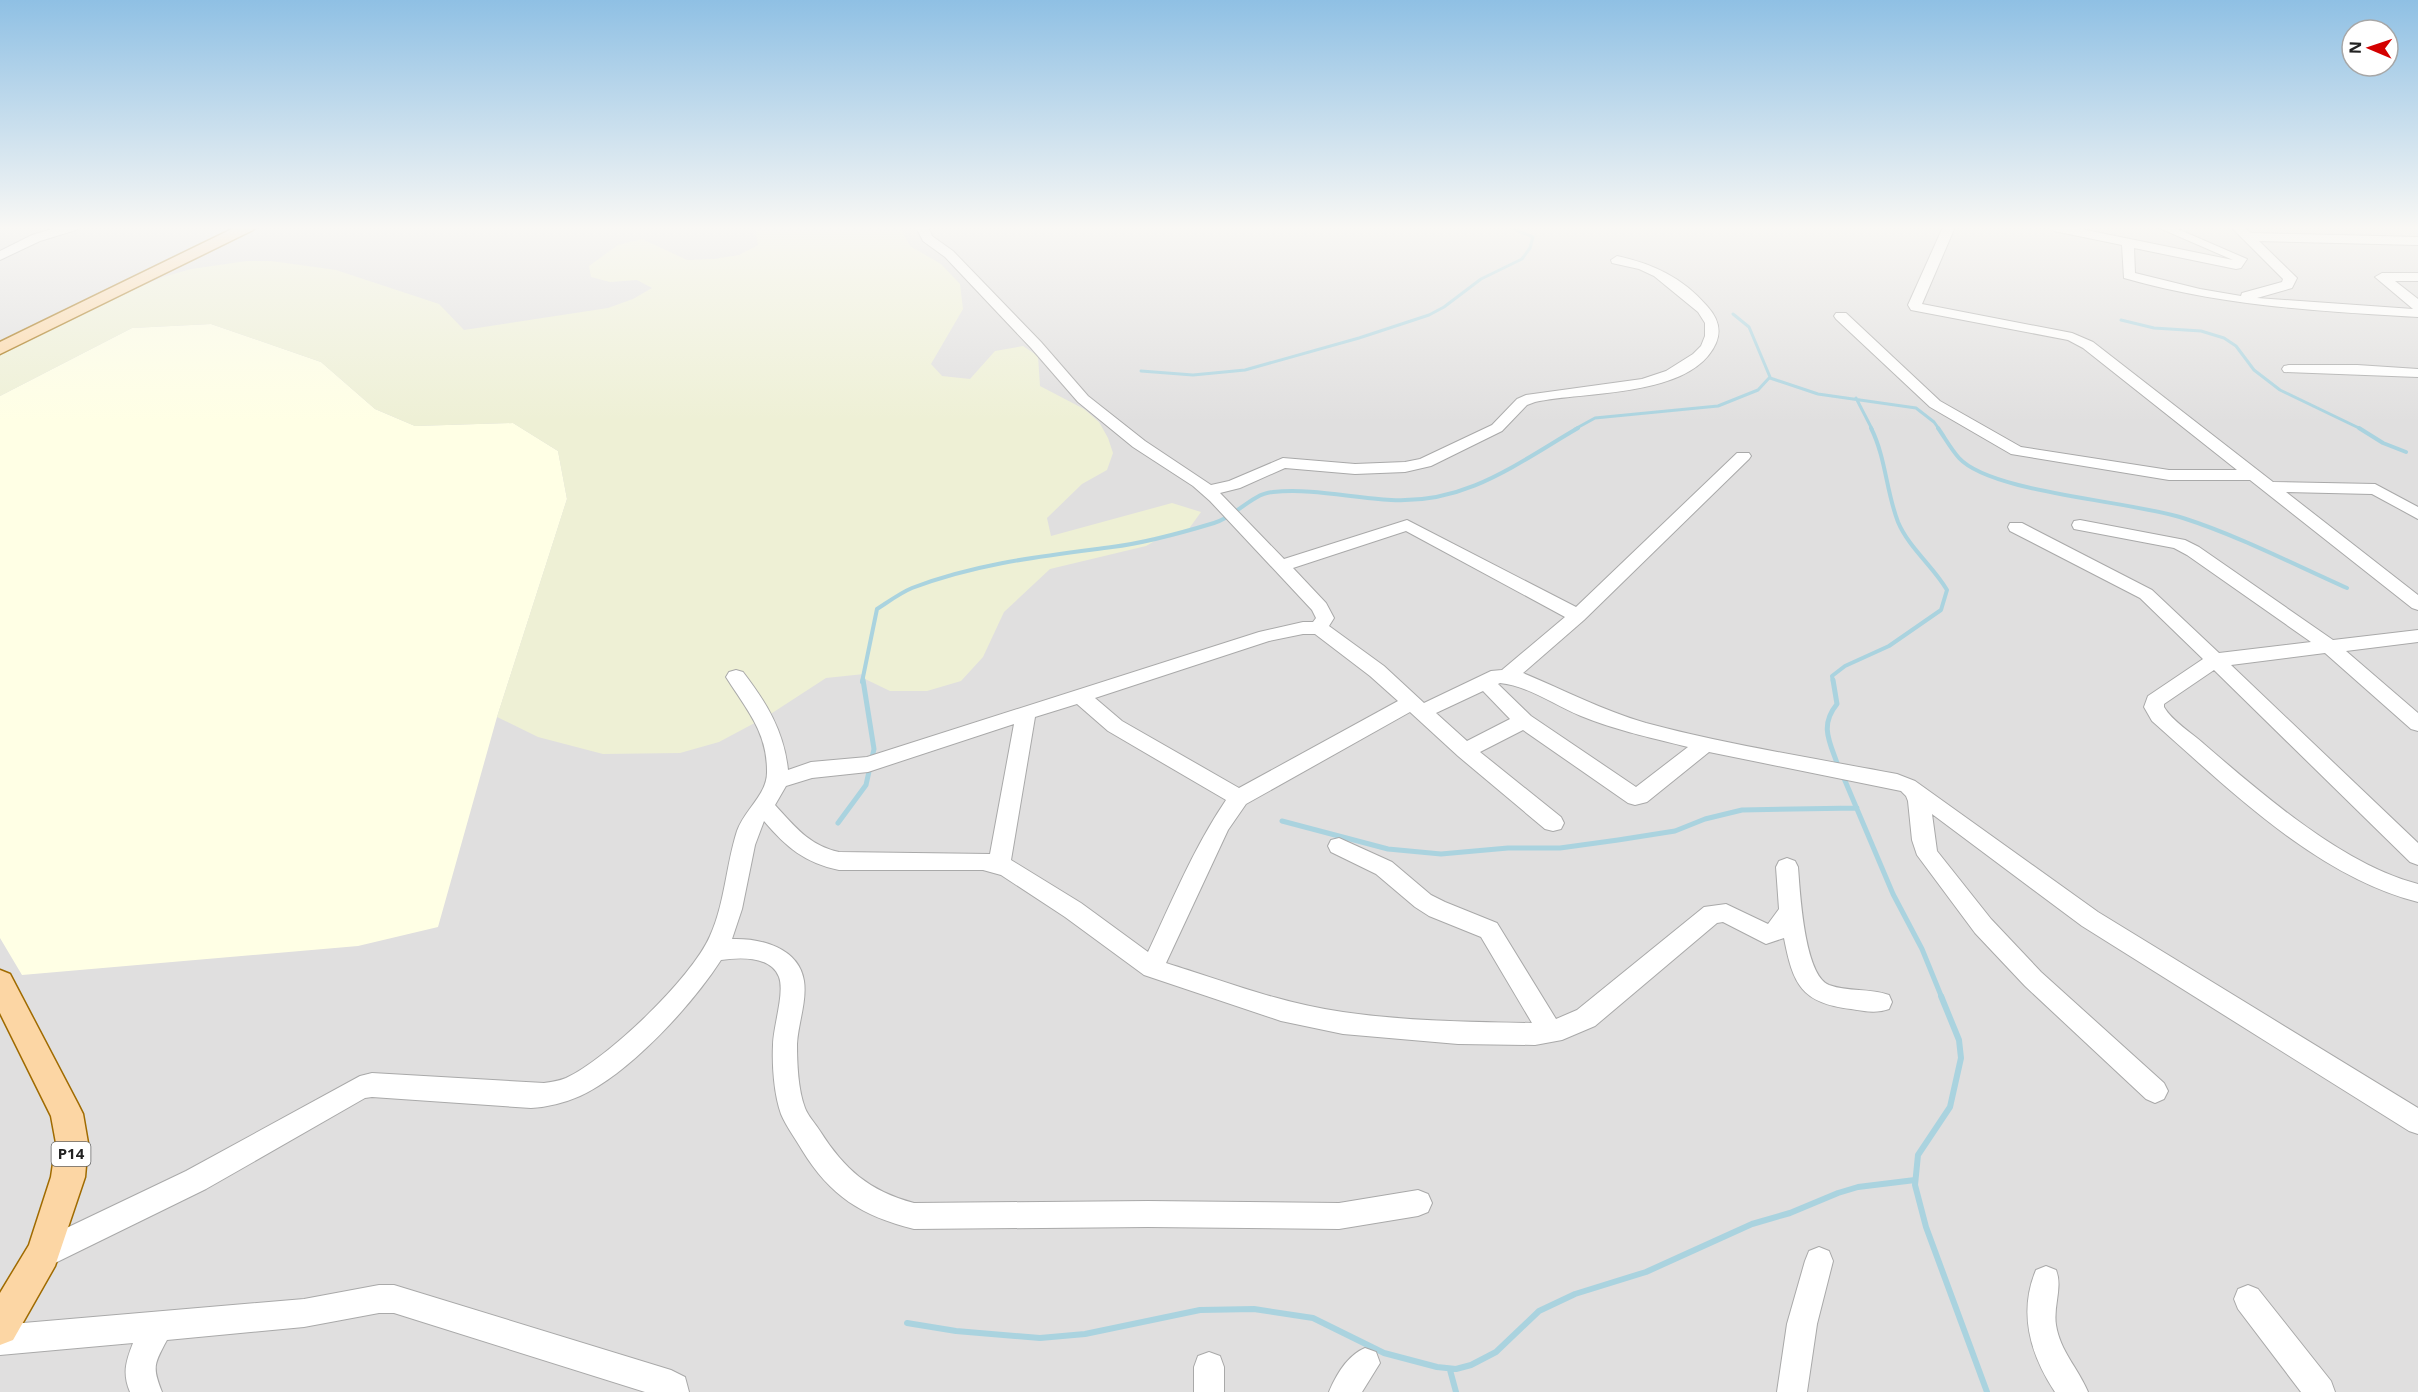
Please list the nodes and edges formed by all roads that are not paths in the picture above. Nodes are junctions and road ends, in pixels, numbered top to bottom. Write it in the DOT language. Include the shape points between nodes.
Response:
graph roads {
  1 [pos="116,292"];
  2 [pos="986,292"];
  3 [pos="1680,292"];
  4 [pos="1921,292"];
  5 [pos="2196,292"];
  6 [pos="2263,292"];
  7 [pos="2401,292"];
  8 [pos="2235,300"];
  9 [pos="2418,306"];
  10 [pos="2418,313"];
  11 [pos="1841,316"];
  12 [pos="0,349"];
  13 [pos="2289,369"];
  14 [pos="2418,373"];
  15 [pos="1743,456"];
  16 [pos="2251,475"];
  17 [pos="2267,487"];
  18 [pos="1208,491"];
  19 [pos="2418,514"];
  20 [pos="2080,525"];
  21 [pos="2016,527"];
  22 [pos="1281,566"];
  23 [pos="2418,604"];
  24 [pos="1578,616"];
  25 [pos="1319,628"];
  26 [pos="2418,636"];
  27 [pos="2330,647"];
  28 [pos="2215,660"];
  29 [pos="1508,676"];
  30 [pos="736,677"];
  31 [pos="1485,682"];
  32 [pos="1081,696"];
  33 [pos="1418,706"];
  34 [pos="1026,714"];
  35 [pos="1524,721"];
  36 [pos="2418,724"];
  37 [pos="1706,744"];
  38 [pos="1465,751"];
  39 [pos="777,781"];
  40 [pos="1916,794"];
  41 [pos="1239,798"];
  42 [pos="763,806"];
  43 [pos="1553,823"];
  44 [pos="1339,846"];
  45 [pos="2418,856"];
  46 [pos="999,864"];
  47 [pos="1787,867"];
  48 [pos="2418,893"];
  49 [pos="1790,912"];
  50 [pos="715,951"];
  51 [pos="1152,968"];
  52 [pos="0,983"];
  53 [pos="1880,1002"];
  54 [pos="1550,1032"];
  55 [pos="2155,1091"];
  56 [pos="2418,1122"];
  57 [pos="1418,1203"];
  58 [pos="43,1254"];
  59 [pos="1819,1261"];
  60 [pos="2046,1280"];
  61 [pos="2248,1299"];
  62 [pos="159,1326"];
  63 [pos="0,1327"];
  64 [pos="0,1340"];
  65 [pos="1365,1363"];
  66 [pos="147,1392"];
  67 [pos="674,1392"];
  68 [pos="1344,1392"];
  69 [pos="1792,1392"];
  70 [pos="2073,1392"];
  71 [pos="2320,1392"];
  1 -- 12 [label="main road"];
  2 -- 18 [label="street" via="1083,399 1139,444"];
  3 -- 18 [label="street" via="1703,310 1712,324 1713,337 1703,353 1665,376 1645,383 1531,398 1497,428 1425,463 1364,469 1283,463 1234,485"];
  4 -- 16 [label="street" via="1916,307 2081,341"];
  5 -- 8 [label="street"];
  6 -- 8 [label="street"];
  7 -- 9 [label="street"];
  8 -- 10 [label="street"];
  11 -- 16 [label="street" via="1935,404 2017,451 2169,475"];
  13 -- 14 [label="street"];
  15 -- 24 [label="street"];
  16 -- 17 [label="street"];
  17 -- 19 [label="street" via="2375,489"];
  17 -- 23 [label="street"];
  18 -- 22 [label="street"];
  20 -- 27 [label="street" via="2186,547"];
  21 -- 28 [label="street" via="2146,594"];
  22 -- 24 [label="street" via="1407,525"];
  22 -- 25 [label="street" via="1320,607 1325,618"];
  24 -- 29 [label="street"];
  25 -- 32 [label="street" via="1266,636"];
  25 -- 33 [label="street"];
  26 -- 27 [label="street"];
  27 -- 28 [label="street"];
  27 -- 36 [label="street"];
  28 -- 45 [label="street"];
  28 -- 48 [label="street" via="2155,701 2159,716 2291,827 2375,879"];
  29 -- 31 [label="street"];
  29 -- 37 [label="street" via="1616,722"];
  30 -- 39 [label="street" via="766,717 774,744"];
  31 -- 33 [label="street"];
  31 -- 35 [label="street"];
  32 -- 34 [label="street"];
  32 -- 41 [label="street" via="1115,726"];
  33 -- 38 [label="street"];
  33 -- 41 [label="street"];
  34 -- 39 [label="street" via="868,764 811,770"];
  34 -- 46 [label="street"];
  35 -- 37 [label="street" via="1635,797"];
  35 -- 38 [label="street"];
  37 -- 40 [label="street" via="1897,782"];
  38 -- 43 [label="street"];
  39 -- 42 [label="street"];
  40 -- 55 [label="street" via="1928,855 1983,926 2033,979"];
  40 -- 56 [label="street" via="2090,919"];
  41 -- 51 [label="street" via="1220,826"];
  42 -- 46 [label="street" via="799,846 825,859"];
  42 -- 50 [label="street" via="748,830"];
  44 -- 54 [label="street" via="1384,868 1437,909 1489,930"];
  46 -- 51 [label="street" via="1073,910"];
  47 -- 49 [label="street"];
  49 -- 53 [label="street" via="1811,986 1824,994"];
  49 -- 54 [label="street" via="1772,934 1726,913 1712,914 1586,1018"];
  50 -- 57 [label="street" via="732,947 759,951 778,959 791,972 785,1045 793,1112 827,1166 857,1193 886,1209 914,1216 1339,1216"];
  50 -- 58 [label="street" via="681,994 640,1035 581,1084 562,1092 531,1096 372,1085 360,1088 196,1180"];
  51 -- 54 [label="street" via="1272,1008 1343,1023 1458,1033"];
  52 -- 58 [label="main road, P14" via="67,1114 72,1143 68,1177"];
  58 -- 63 [label="main road, P14"];
  59 -- 69 [label="street" via="1802,1324"];
  60 -- 70 [label="street" via="2041,1327 2050,1353"];
  61 -- 71 [label="street"];
  62 -- 64 [label="street"];
  62 -- 66 [label="street" via="139,1364 138,1378"];
  62 -- 67 [label="street" via="304,1313 394,1299 671,1385"];
  65 -- 68 [label="street"];
}
